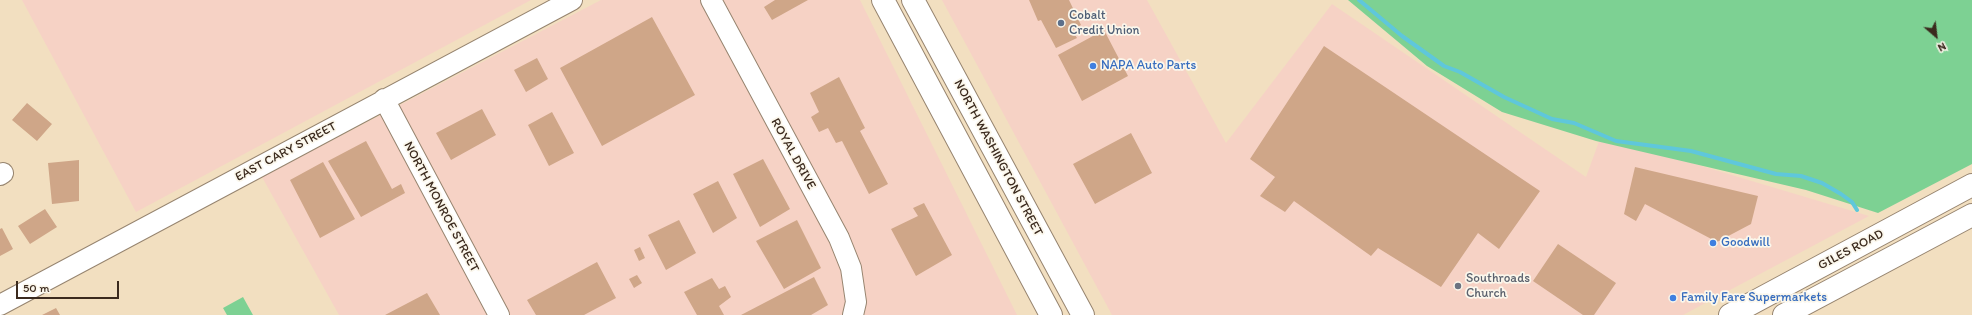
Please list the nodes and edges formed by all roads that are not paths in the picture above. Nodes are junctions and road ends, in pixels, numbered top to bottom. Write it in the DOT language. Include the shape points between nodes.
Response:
graph roads {
  1 [pos="572,0"];
  2 [pos="711,0"];
  3 [pos="883,0"];
  4 [pos="913,0"];
  5 [pos="384,99"];
  6 [pos="1972,185"];
  7 [pos="1972,215"];
  8 [pos="0,305"];
  9 [pos="499,315"];
  10 [pos="853,315"];
  11 [pos="1051,315"];
  12 [pos="1083,315"];
  13 [pos="1730,315"];
  14 [pos="1784,315"];
  1 -- 5 [label="street, EAST CARY STREET"];
  2 -- 10 [label="street, ROYAL DRIVE" via="839,238 851,268 856,302"];
  3 -- 11 [label="main road, NORTH WASHINGTON STREET"];
  4 -- 12 [label="main road, NORTH WASHINGTON STREET"];
  5 -- 8 [label="street, EAST CARY STREET"];
  5 -- 9 [label="street, NORTH MONROE STREET"];
  6 -- 13 [label="main road, GILES ROAD"];
  7 -- 14 [label="main road, GILES ROAD"];
}
